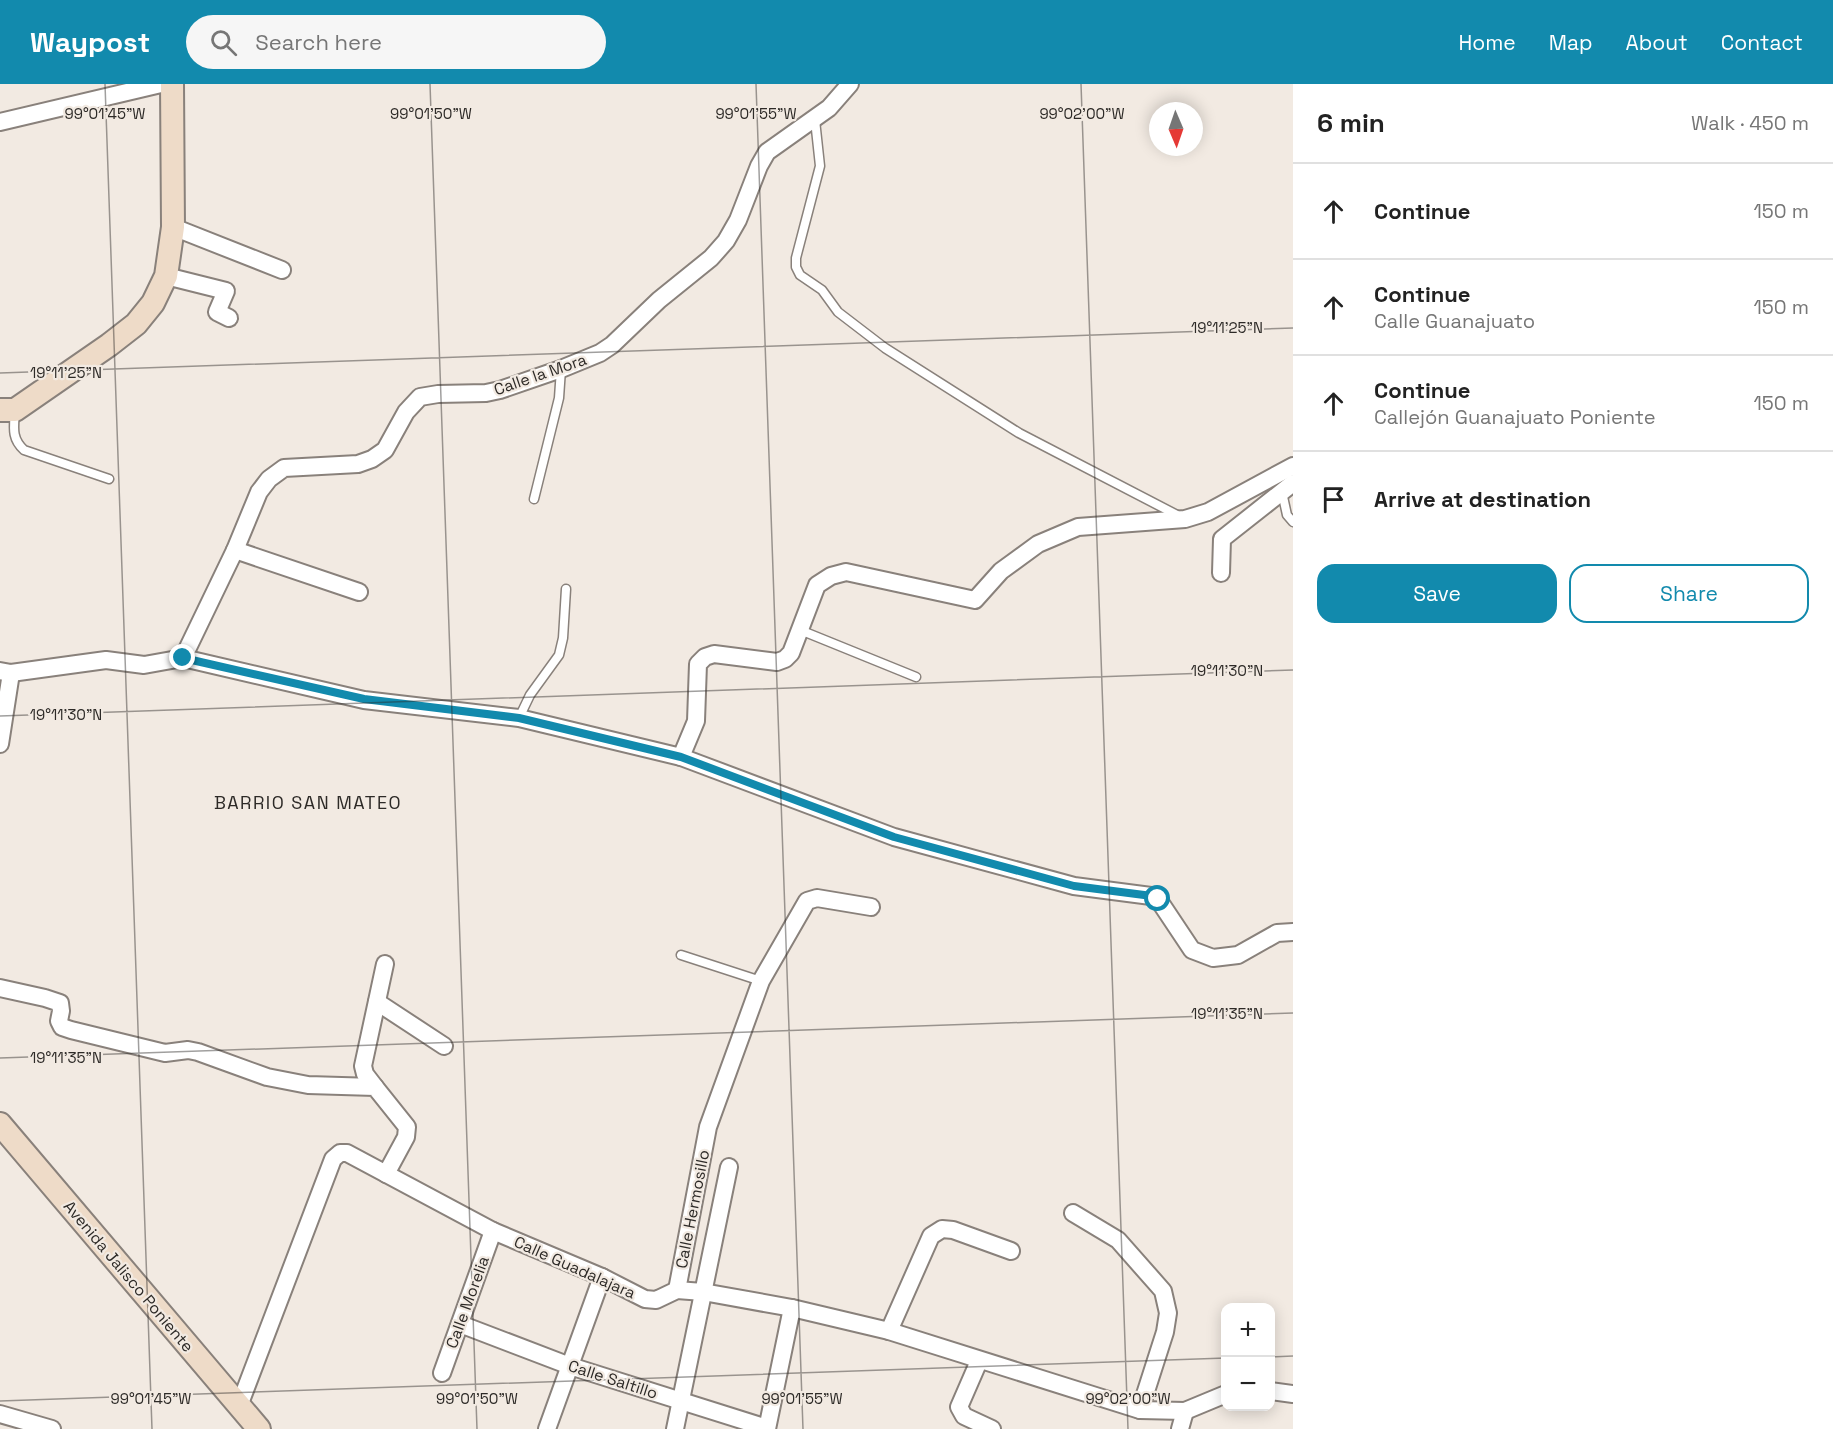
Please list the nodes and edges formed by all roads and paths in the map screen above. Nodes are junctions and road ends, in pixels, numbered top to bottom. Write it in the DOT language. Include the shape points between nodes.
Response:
graph roads {
  1 [pos="161,84"];
  2 [pos="172,84"];
  3 [pos="850,84"];
  4 [pos="815,120"];
  5 [pos="0,122"];
  6 [pos="173,227"];
  7 [pos="282,270"];
  8 [pos="166,276"];
  9 [pos="229,318"];
  10 [pos="561,369"];
  11 [pos="8,410"];
  12 [pos="1293,466"];
  13 [pos="109,479"];
  14 [pos="1288,488"];
  15 [pos="534,499"];
  16 [pos="1185,519"];
  17 [pos="1293,522"];
  18 [pos="235,550"];
  19 [pos="1221,573"];
  20 [pos="566,589"];
  21 [pos="359,592"];
  22 [pos="800,630"];
  23 [pos="183,658"];
  24 [pos="6,672"];
  25 [pos="916,677"];
  26 [pos="519,718"];
  27 [pos="0,744"];
  28 [pos="681,757"];
  29 [pos="871,907"];
  30 [pos="1293,933"];
  31 [pos="681,956"];
  32 [pos="385,964"];
  33 [pos="761,981"];
  34 [pos="0,988"];
  35 [pos="378,1002"];
  36 [pos="444,1046"];
  37 [pos="375,1087"];
  38 [pos="0,1124"];
  39 [pos="729,1167"];
  40 [pos="386,1174"];
  41 [pos="1072,1213"];
  42 [pos="493,1231"];
  43 [pos="1011,1251"];
  44 [pos="602,1277"];
  45 [pos="677,1290"];
  46 [pos="703,1292"];
  47 [pos="792,1308"];
  48 [pos="460,1324"];
  49 [pos="889,1331"];
  50 [pos="979,1361"];
  51 [pos="570,1365"];
  52 [pos="442,1373"];
  53 [pos="1275,1392"];
  54 [pos="1293,1394"];
  55 [pos="1221,1396"];
  56 [pos="681,1401"];
  57 [pos="239,1406"];
  58 [pos="1140,1410"];
  59 [pos="1185,1411"];
  60 [pos="0,1414"];
  61 [pos="52,1429"];
  62 [pos="259,1429"];
  63 [pos="547,1429"];
  64 [pos="675,1429"];
  65 [pos="767,1429"];
  66 [pos="992,1429"];
  67 [pos="1180,1429"];
  1 -- 5 [label="street"];
  2 -- 6 [label="street"];
  3 -- 4 [label="street, Calle la Mora"];
  4 -- 10 [label="street, Calle la Mora" via="768,152 738,220 711,258 612,345"];
  4 -- 16 [label="lane" via="820,166 796,258 800,275 822,290 838,312 885,348 1018,433"];
  6 -- 7 [label="street"];
  6 -- 8 [label="street"];
  8 -- 9 [label="street" via="226,291 217,312"];
  8 -- 11 [label="street" via="153,303 136,324"];
  10 -- 15 [label="lane" via="559,398"];
  10 -- 18 [label="street, Calle la Mora" via="486,393 420,397 406,412 385,450 372,459 358,464 285,468 259,492"];
  11 -- 13 [label="lane" via="16,443 24,450"];
  12 -- 16 [label="street" via="1208,512"];
  14 -- 17 [label="lane" via="1287,514"];
  14 -- 19 [label="street" via="1222,539"];
  16 -- 22 [label="street" via="1078,527 1038,544 1001,571 972,601 846,572 831,576 817,585"];
  18 -- 21 [label="street"];
  18 -- 23 [label="street, Calle la Mora"];
  20 -- 26 [label="lane" via="559,655 530,695"];
  22 -- 25 [label="lane"];
  22 -- 28 [label="street" via="791,653 777,662 714,654 698,664 696,721"];
  23 -- 24 [label="street" via="144,665 106,660"];
  23 -- 26 [label="street" via="364,699"];
  24 -- 27 [label="street"];
  26 -- 28 [label="street"];
  28 -- 30 [label="street" via="894,837 1074,886 1152,896 1158,899 1192,950 1213,958 1238,956 1276,933"];
  29 -- 33 [label="street, Calle Hermosillo" via="818,898 807,901"];
  31 -- 33 [label="lane"];
  32 -- 35 [label="street"];
  33 -- 45 [label="street, Calle Hermosillo" via="708,1127"];
  34 -- 37 [label="street" via="60,1003 59,1021 71,1030 165,1053 198,1052 267,1077 308,1085"];
  35 -- 36 [label="street"];
  35 -- 37 [label="street" via="363,1066"];
  37 -- 40 [label="street" via="407,1127 406,1137"];
  38 -- 57 [label="street, Avenida Jalisco Poniente"];
  39 -- 46 [label="street"];
  40 -- 42 [label="street, Calle Guadalajara"];
  40 -- 57 [label="street, Calle Guadalajara" via="347,1153 333,1159"];
  41 -- 58 [label="street" via="1118,1240 1163,1291 1168,1312 1165,1332"];
  42 -- 44 [label="street, Calle Guadalajara"];
  42 -- 48 [label="street, Calle Morelia"];
  43 -- 49 [label="street" via="953,1230 942,1229 931,1236"];
  44 -- 45 [label="street, Calle Guadalajara" via="645,1299 656,1300"];
  44 -- 51 [label="street"];
  45 -- 46 [label="street, Calle Guadalajara"];
  46 -- 47 [label="street, Calle Guadalajara"];
  46 -- 56 [label="street"];
  47 -- 49 [label="street, Calle Guadalajara"];
  47 -- 65 [label="street, Calle Saltillo"];
  48 -- 51 [label="street, Calle Saltillo"];
  48 -- 52 [label="street, Calle Morelia"];
  49 -- 50 [label="street, Calle Guadalajara"];
  50 -- 58 [label="street, Calle Guadalajara"];
  50 -- 66 [label="street" via="958,1407 964,1416"];
  51 -- 56 [label="street, Calle Saltillo"];
  51 -- 63 [label="street"];
  53 -- 54 [label="street"];
  55 -- 59 [label="street, Calle Guadalajara"];
  56 -- 64 [label="street"];
  56 -- 65 [label="street, Calle Saltillo"];
  57 -- 62 [label="street, Avenida Jalisco Poniente"];
  58 -- 59 [label="street, Calle Guadalajara"];
  59 -- 67 [label="street"];
  60 -- 61 [label="street"];
}
